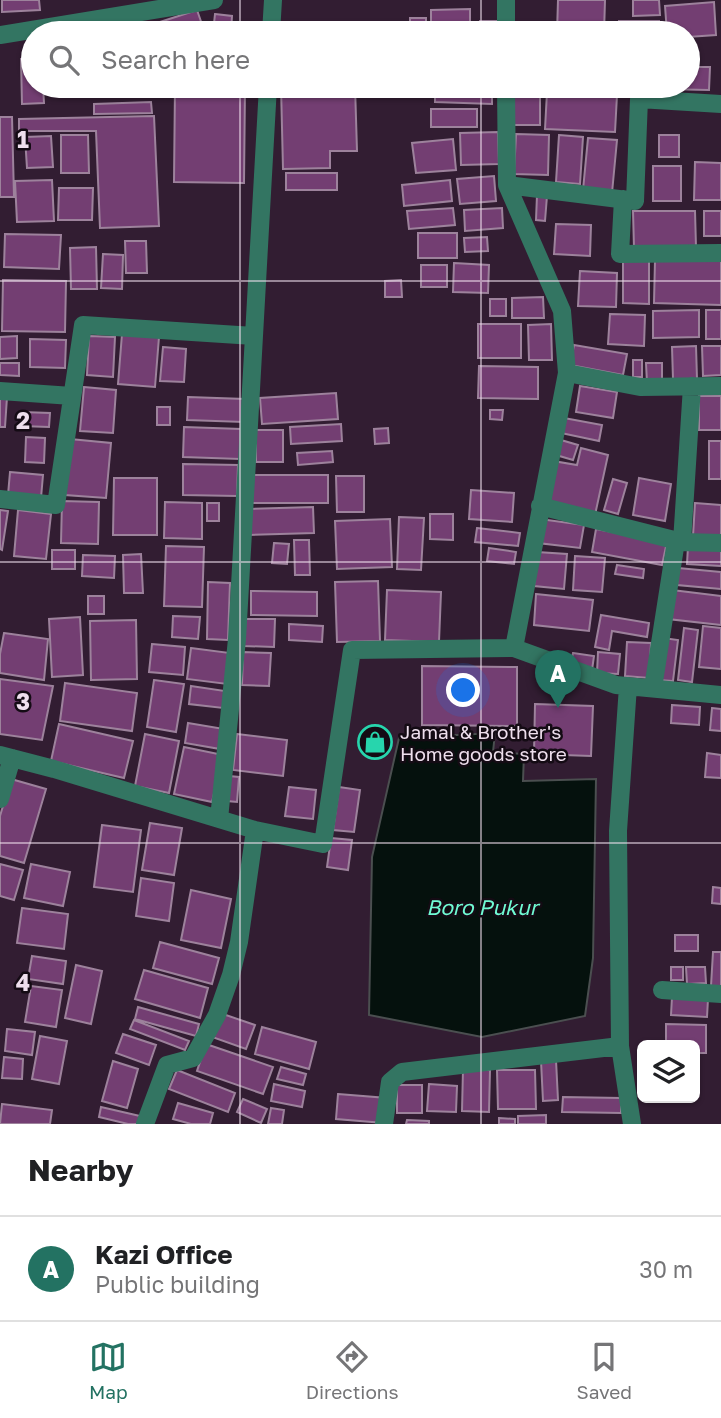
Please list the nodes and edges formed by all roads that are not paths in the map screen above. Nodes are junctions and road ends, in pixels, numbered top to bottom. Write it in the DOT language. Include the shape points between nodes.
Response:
graph roads {
  1 [pos="214,0"];
  2 [pos="273,0"];
  3 [pos="506,0"];
  4 [pos="140,6"];
  5 [pos="68,21"];
  6 [pos="272,21"];
  7 [pos="506,21"];
  8 [pos="21,31"];
  9 [pos="0,35"];
  10 [pos="267,98"];
  11 [pos="506,98"];
  12 [pos="721,103"];
  13 [pos="507,185"];
  14 [pos="623,199"];
  15 [pos="721,253"];
  16 [pos="254,336"];
  17 [pos="567,373"];
  18 [pos="692,386"];
  19 [pos="721,386"];
  20 [pos="0,391"];
  21 [pos="72,396"];
  22 [pos="0,499"];
  23 [pos="540,506"];
  24 [pos="679,541"];
  25 [pos="721,543"];
  26 [pos="514,648"];
  27 [pos="628,686"];
  28 [pos="653,688"];
  29 [pos="721,695"];
  30 [pos="6,756"];
  31 [pos="0,799"];
  32 [pos="219,819"];
  33 [pos="255,830"];
  34 [pos="662,990"];
  35 [pos="721,994"];
  36 [pos="620,1046"];
  37 [pos="145,1124"];
  38 [pos="384,1124"];
  39 [pos="632,1124"];
  1 -- 4 [label="street"];
  2 -- 6 [label="street"];
  3 -- 7 [label="street"];
  4 -- 5 [label="street"];
  8 -- 9 [label="street"];
  10 -- 16 [label="street"];
  11 -- 13 [label="street"];
  12 -- 14 [label="street" via="639,99 635,201"];
  13 -- 14 [label="street"];
  13 -- 17 [label="street" via="562,312"];
  14 -- 15 [label="street" via="620,254"];
  16 -- 21 [label="street" via="83,326"];
  16 -- 32 [label="street" via="237,639"];
  17 -- 18 [label="street" via="640,387"];
  17 -- 23 [label="street"];
  18 -- 19 [label="street"];
  18 -- 24 [label="street"];
  20 -- 21 [label="street"];
  21 -- 22 [label="street" via="56,505"];
  23 -- 24 [label="street"];
  23 -- 26 [label="street"];
  24 -- 25 [label="street"];
  24 -- 28 [label="street"];
  26 -- 27 [label="street"];
  26 -- 33 [label="street" via="352,650 323,844"];
  27 -- 28 [label="street"];
  27 -- 36 [label="street" via="618,831"];
  28 -- 29 [label="street"];
  30 -- 31 [label="street"];
  30 -- 32 [label="street"];
  32 -- 33 [label="street"];
  33 -- 37 [label="street" via="239,943 217,1015 193,1058 167,1065"];
  34 -- 35 [label="street"];
  36 -- 38 [label="street" via="402,1072 390,1083"];
  36 -- 39 [label="street"];
}
